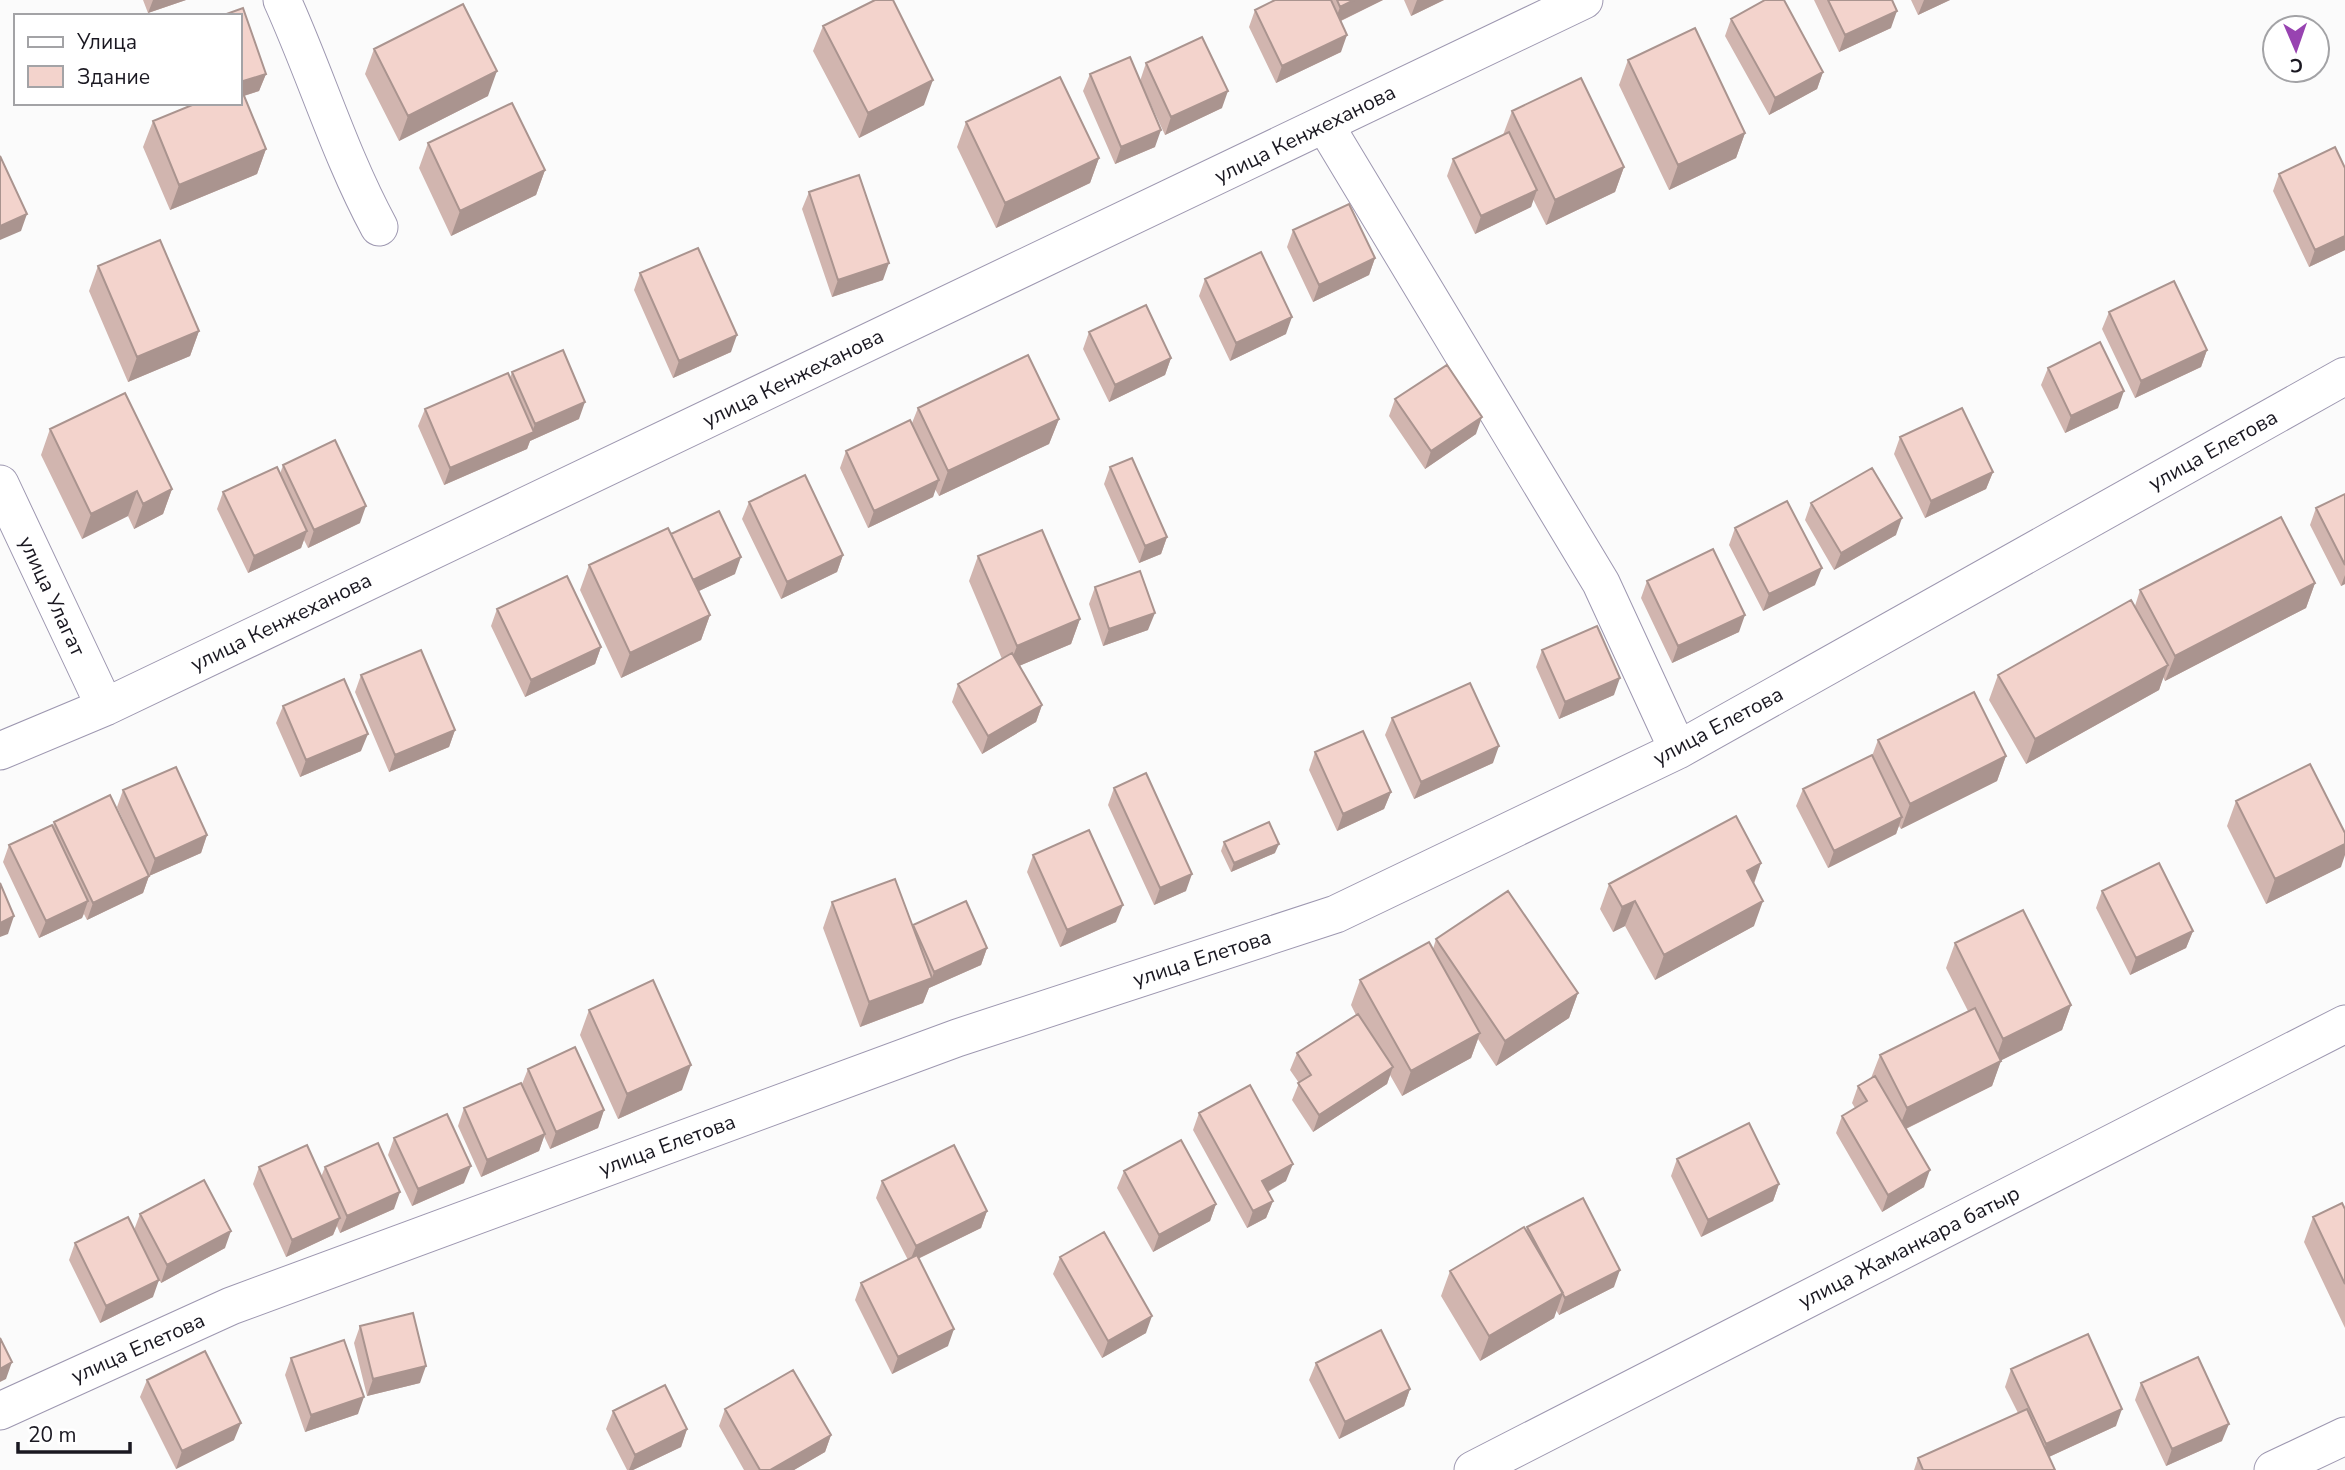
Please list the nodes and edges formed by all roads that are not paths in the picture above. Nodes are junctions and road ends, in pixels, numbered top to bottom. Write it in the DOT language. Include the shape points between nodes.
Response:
graph roads {
  1 [pos="282,0"];
  2 [pos="1584,0"];
  3 [pos="1325,125"];
  4 [pos="379,228"];
  5 [pos="2345,376"];
  6 [pos="0,484"];
  7 [pos="105,707"];
  8 [pos="1678,750"];
  9 [pos="0,751"];
  10 [pos="2345,1024"];
  11 [pos="0,1410"];
  12 [pos="2345,1436"];
  13 [pos="1473,1470"];
  14 [pos="2273,1470"];
  1 -- 4 [label="street" via="309,58 356,185"];
  2 -- 3 [label="street, улица Кенжеханова"];
  3 -- 7 [label="street, улица Кенжеханова"];
  3 -- 8 [label="street" via="1601,583"];
  5 -- 8 [label="street, улица Елетова"];
  6 -- 7 [label="street, улица Улагат"];
  7 -- 9 [label="street, улица Кенжеханова"];
  8 -- 11 [label="street, улица Елетова" via="1336,914 957,1038 231,1306"];
  10 -- 13 [label="street, улица Жаманкара батыр"];
  12 -- 14 [label="street"];
}
